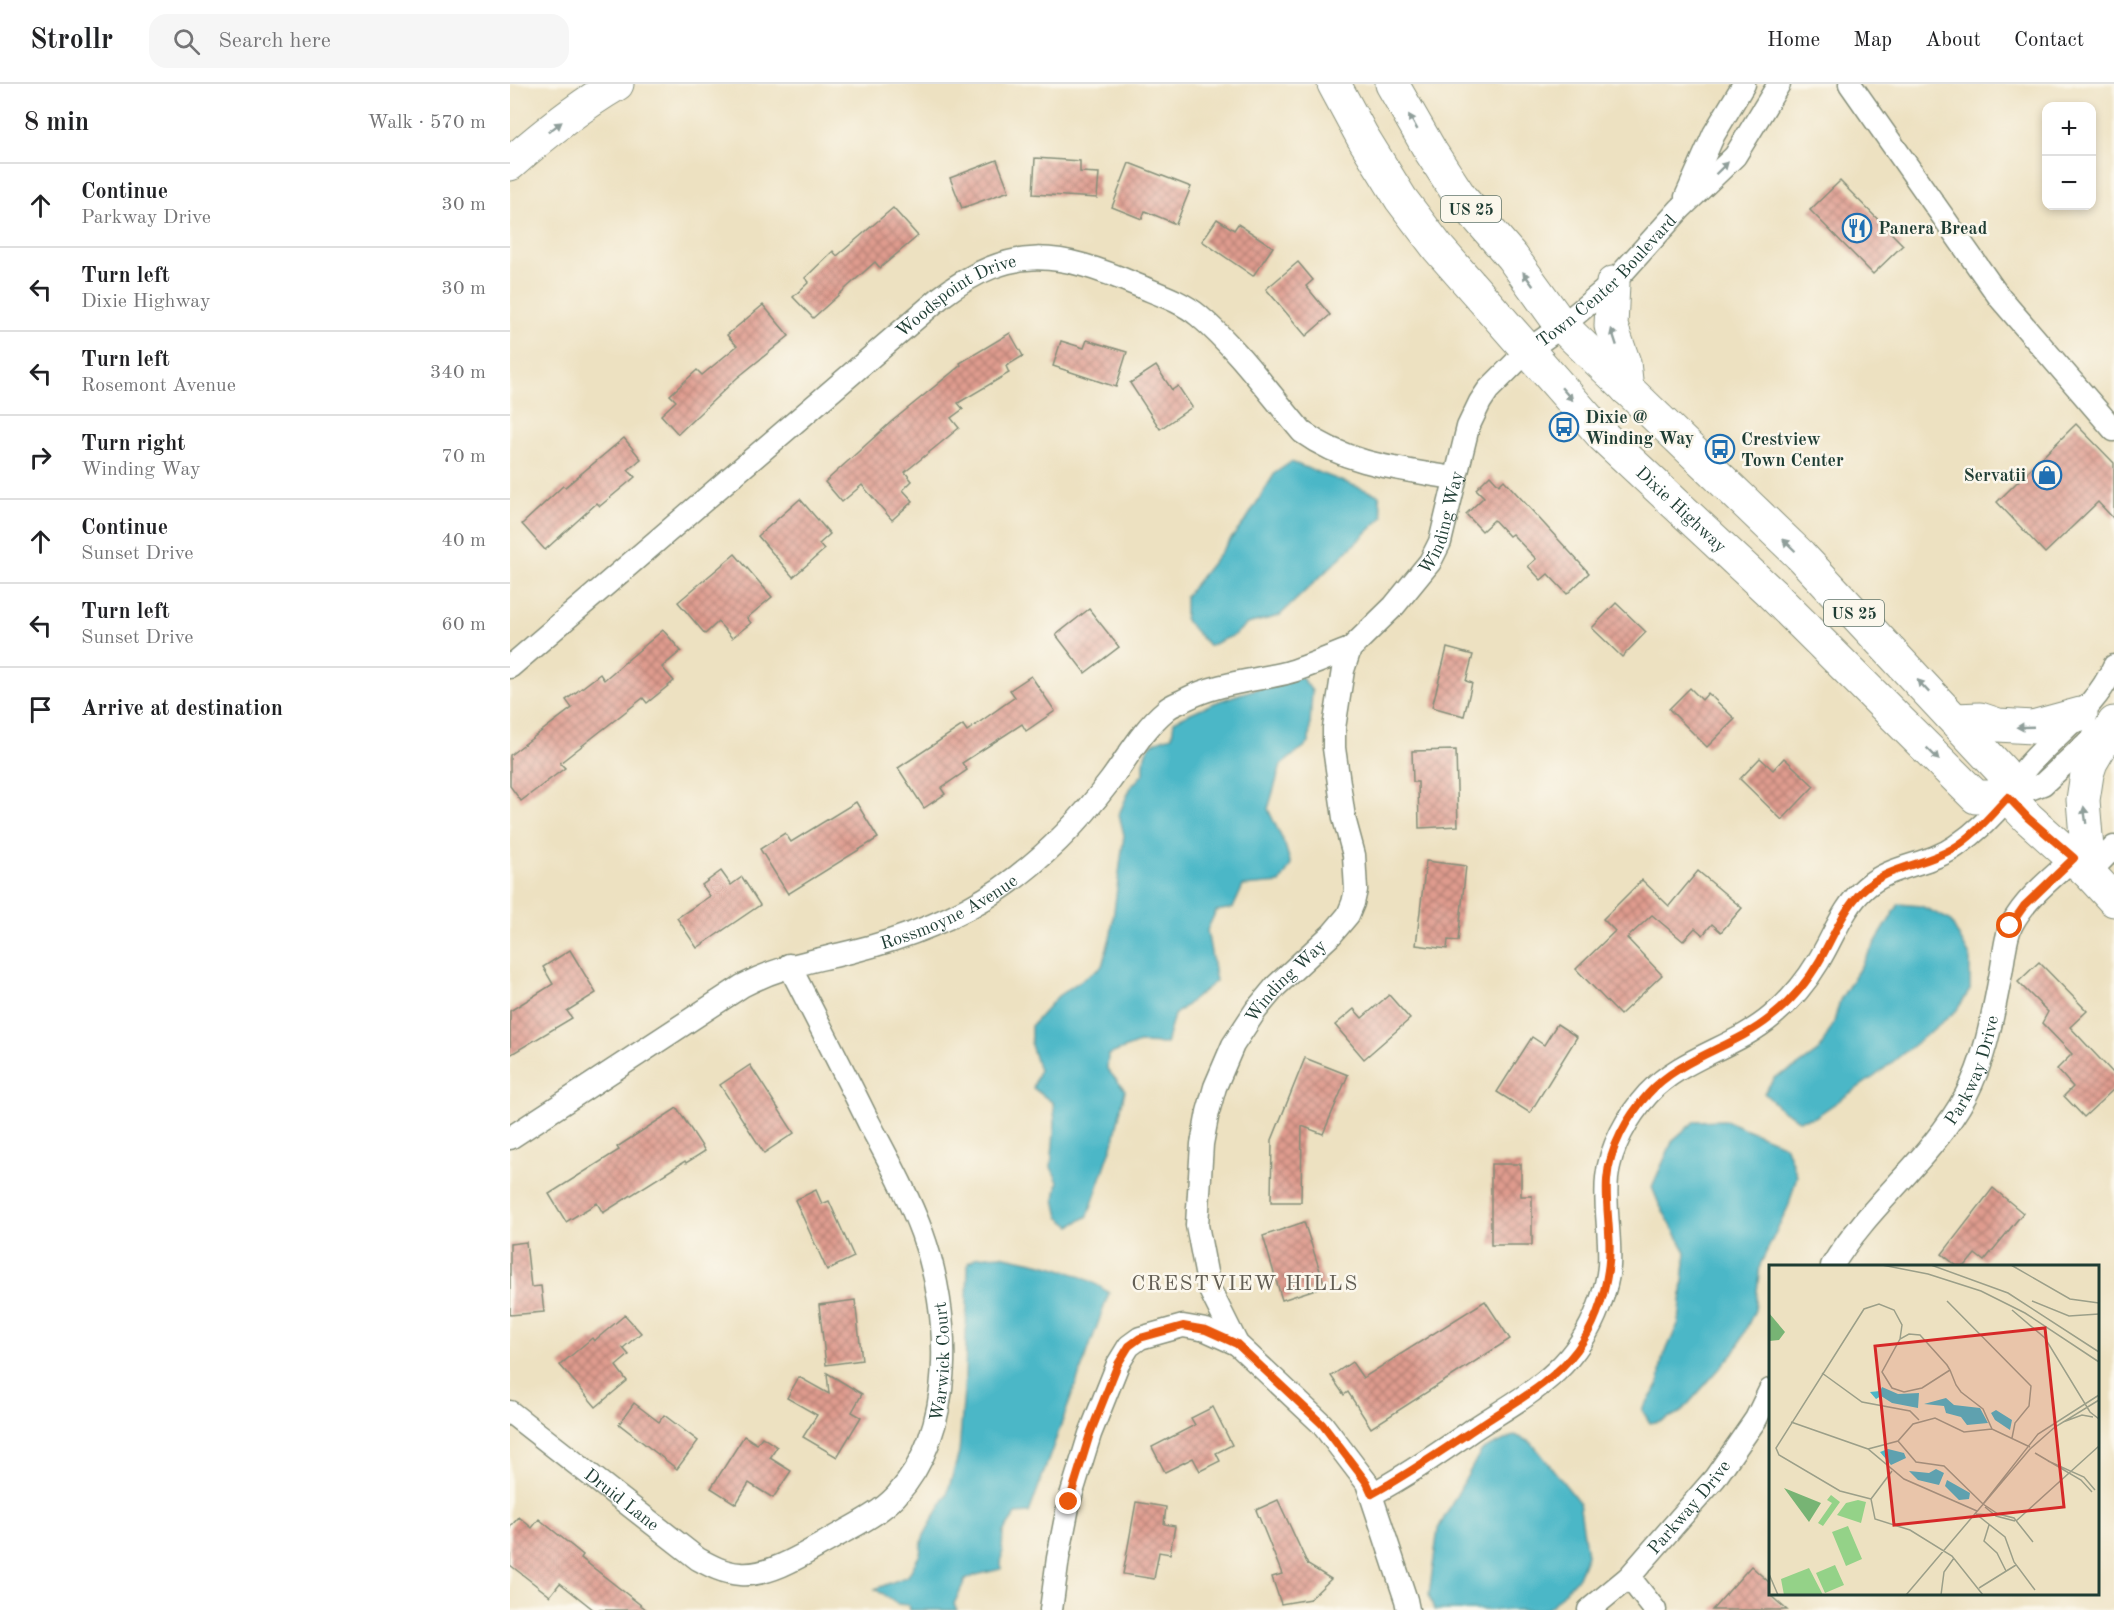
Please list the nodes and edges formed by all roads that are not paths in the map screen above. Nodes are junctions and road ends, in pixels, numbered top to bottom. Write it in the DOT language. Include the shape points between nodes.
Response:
graph roads {
  1 [pos="617,84"];
  2 [pos="1334,84"];
  3 [pos="1357,84"];
  4 [pos="1392,84"];
  5 [pos="1744,84"];
  6 [pos="1779,84"];
  7 [pos="1850,84"];
  8 [pos="510,164"];
  9 [pos="1680,209"];
  10 [pos="1613,283"];
  11 [pos="1562,326"];
  12 [pos="1528,350"];
  13 [pos="1627,389"];
  14 [pos="2114,430"];
  15 [pos="1454,478"];
  16 [pos="1350,649"];
  17 [pos="510,666"];
  18 [pos="2114,666"];
  19 [pos="2081,714"];
  20 [pos="2114,718"];
  21 [pos="1955,720"];
  22 [pos="2114,723"];
  23 [pos="2008,797"];
  24 [pos="2114,847"];
  25 [pos="2081,865"];
  26 [pos="2114,900"];
  27 [pos="789,965"];
  28 [pos="510,1138"];
  29 [pos="1833,1265"];
  30 [pos="1209,1288"];
  31 [pos="1183,1326"];
  32 [pos="1237,1344"];
  33 [pos="1769,1392"];
  34 [pos="510,1412"];
  35 [pos="1372,1494"];
  36 [pos="741,1574"];
  37 [pos="1629,1577"];
  38 [pos="1052,1610"];
  39 [pos="1408,1610"];
  40 [pos="1589,1610"];
  41 [pos="1655,1610"];
  8 -- 1 [label="main road, one-way" via="550,130"];
  2 -- 12 [label="main road, Dixie Highway / US 25" via="1401,199 1438,249"];
  3 -- 11 [label="main road" via="1419,190 1494,286 1512,305 1531,317"];
  11 -- 4 [label="main road, US 25, one-way" via="1512,257 1461,198"];
  5 -- 9 [label="street, Town Center Boulevard" via="1714,134"];
  9 -- 6 [label="street, Town Center Boulevard, one-way" via="1735,156"];
  7 -- 14 [label="street" via="2000,297"];
  9 -- 10 [label="street, Town Center Boulevard"];
  10 -- 11 [label="street, Town Center Boulevard"];
  13 -- 10 [label="main road, one-way" via="1624,363 1611,326"];
  11 -- 12 [label="street, Town Center Boulevard"];
  11 -- 13 [label="main road, US 25"];
  12 -- 15 [label="street, Winding Way" via="1480,402 1468,427"];
  12 -- 23 [label="main road, Dixie Highway / US 25, one-way" via="1604,437 1771,593 1976,797"];
  21 -- 13 [label="main road, US 25, one-way" via="1800,555"];
  15 -- 16 [label="street, Winding Way" via="1440,542 1430,562 1394,606"];
  15 -- 17 [label="street, Woodspoint Drive" via="1377,465 1318,443 1302,432 1224,340 1183,304 1096,268 1056,259 1005,262 963,279"];
  16 -- 27 [label="street, Rossmoyne Avenue" via="1287,672 1201,691 1167,709 1141,736 1110,782 1065,834 1030,866 962,911 930,927"];
  16 -- 30 [label="street, Winding Way" via="1343,670 1334,748 1344,818 1354,855 1356,890 1348,915 1256,1010 1233,1046 1215,1087 1202,1144 1198,1190 1197,1225"];
  18 -- 19 [label="street" via="2100,692"];
  19 -- 21 [label="main road, one-way" via="2033,727 1998,725 1980,719"];
  19 -- 23 [label="street" via="2026,768"];
  20 -- 23 [label="street" via="2043,783"];
  21 -- 23 [label="main road, US 25" via="2003,772"];
  25 -- 22 [label="main road, one-way" via="2087,774"];
  23 -- 25 [label="main road, US 25"];
  23 -- 35 [label="street" via="1954,848 1877,879 1851,904 1818,963 1777,1012 1725,1047 1681,1067 1648,1093 1629,1120 1610,1160 1609,1268 1605,1291 1590,1330 1576,1351 1542,1384"];
  24 -- 25 [label="street, Parkway Drive"];
  25 -- 26 [label="main road, US 25"];
  25 -- 29 [label="street, Parkway Drive" via="2024,906 2010,926 1994,1011 1977,1069 1956,1112 1945,1131 1870,1213"];
  27 -- 28 [label="street, Rossmoyne Avenue" via="742,986"];
  27 -- 36 [label="street, Warwick Court" via="905,1192 922,1234 938,1291 943,1340 941,1393 932,1433 921,1458 894,1498 868,1518 783,1564"];
  30 -- 31 [label="street" via="1200,1312"];
  30 -- 32 [label="street, Winding Way"];
  31 -- 32 [label="street" via="1206,1330"];
  31 -- 38 [label="street" via="1140,1338 1129,1346 1118,1364 1069,1502"];
  32 -- 35 [label="street, Winding Way" via="1322,1424"];
  33 -- 37 [label="street, Parkway Drive" via="1756,1419 1715,1478"];
  34 -- 36 [label="street, Druid Lane" via="698,1559 719,1570"];
  35 -- 39 [label="street, Winding Way"];
  37 -- 40 [label="street, Parkway Drive"];
  37 -- 41 [label="street"];
}
